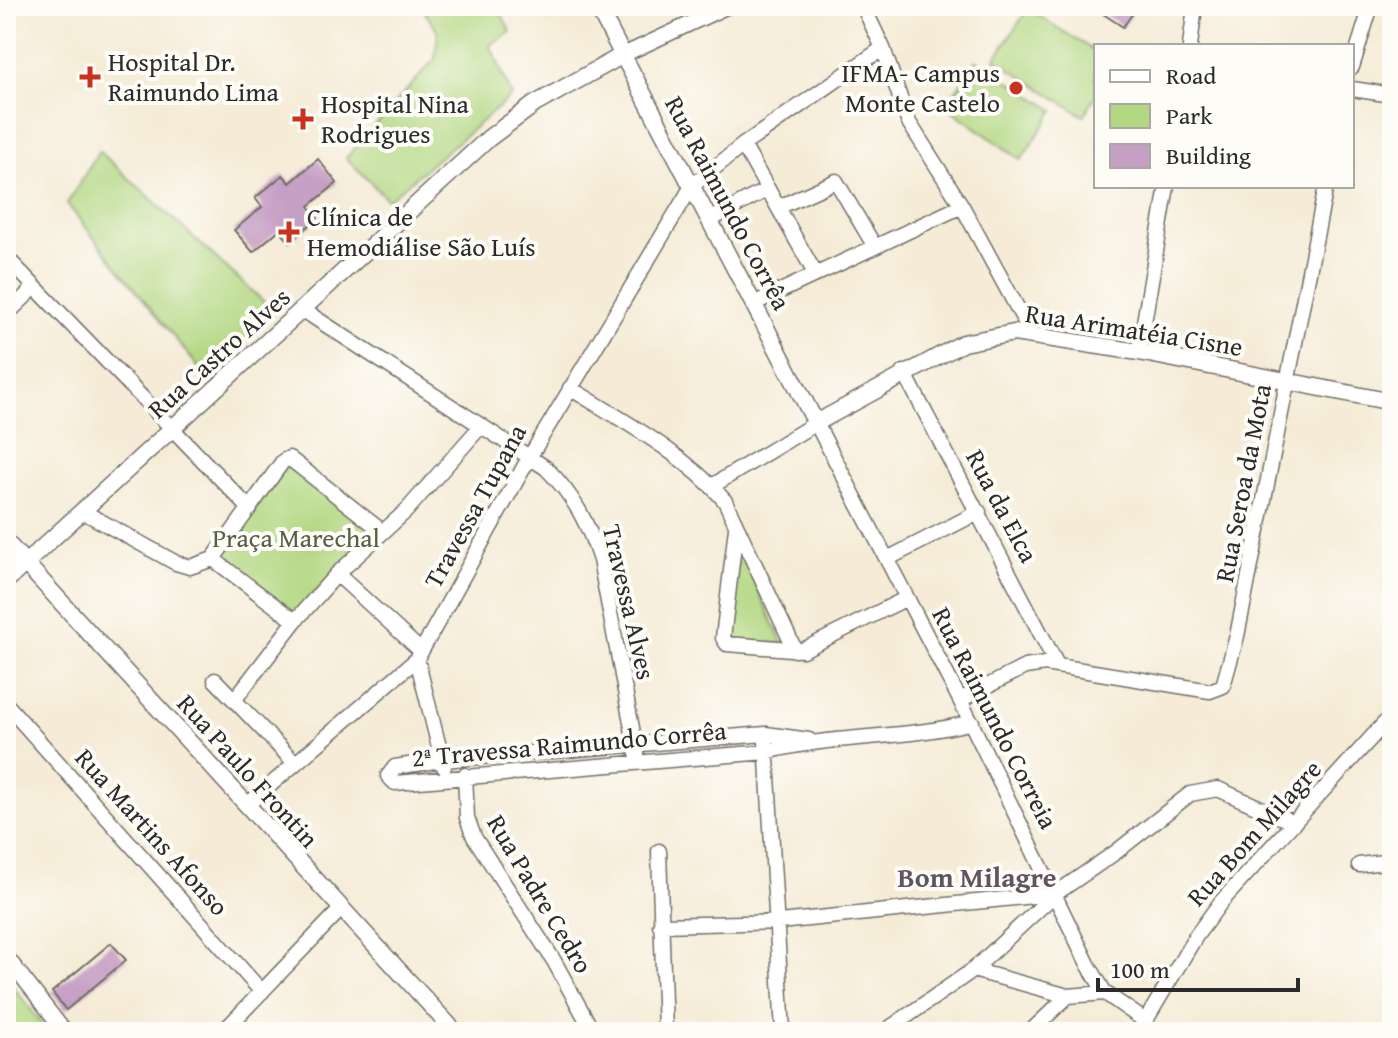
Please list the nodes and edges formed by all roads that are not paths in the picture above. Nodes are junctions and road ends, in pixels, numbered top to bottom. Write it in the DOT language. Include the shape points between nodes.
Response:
graph roads {
  1 [pos="597,6"];
  2 [pos="728,6"];
  3 [pos="863,6"];
  4 [pos="1195,6"];
  5 [pos="1371,6"];
  6 [pos="1190,44"];
  7 [pos="883,48"];
  8 [pos="623,55"];
  9 [pos="1354,61"];
  10 [pos="1354,89"];
  11 [pos="1392,95"];
  12 [pos="743,145"];
  13 [pos="692,186"];
  14 [pos="1167,188"];
  15 [pos="1326,188"];
  16 [pos="768,189"];
  17 [pos="962,206"];
  18 [pos="779,207"];
  19 [pos="710,220"];
  20 [pos="875,247"];
  21 [pos="6,257"];
  22 [pos="816,275"];
  23 [pos="35,287"];
  24 [pos="753,304"];
  25 [pos="303,310"];
  26 [pos="6,315"];
  27 [pos="1032,335"];
  28 [pos="1139,352"];
  29 [pos="904,372"];
  30 [pos="1287,380"];
  31 [pos="570,388"];
  32 [pos="1392,402"];
  33 [pos="816,423"];
  34 [pos="481,426"];
  35 [pos="171,429"];
  36 [pos="529,458"];
  37 [pos="712,486"];
  38 [pos="250,509"];
  39 [pos="82,511"];
  40 [pos="979,512"];
  41 [pos="736,527"];
  42 [pos="383,532"];
  43 [pos="6,542"];
  44 [pos="213,559"];
  45 [pos="887,559"];
  46 [pos="25,563"];
  47 [pos="337,574"];
  48 [pos="6,581"];
  49 [pos="907,598"];
  50 [pos="295,621"];
  51 [pos="795,650"];
  52 [pos="419,655"];
  53 [pos="1056,663"];
  54 [pos="215,680"];
  55 [pos="235,699"];
  56 [pos="960,700"];
  57 [pos="6,704"];
  58 [pos="1392,715"];
  59 [pos="972,722"];
  60 [pos="766,734"];
  61 [pos="809,740"];
  62 [pos="636,745"];
  63 [pos="766,752"];
  64 [pos="442,760"];
  65 [pos="293,761"];
  66 [pos="638,761"];
  67 [pos="465,775"];
  68 [pos="446,776"];
  69 [pos="247,805"];
  70 [pos="1294,823"];
  71 [pos="659,851"];
  72 [pos="1392,861"];
  73 [pos="1359,865"];
  74 [pos="1055,894"];
  75 [pos="341,909"];
  76 [pos="779,922"];
  77 [pos="660,925"];
  78 [pos="6,956"];
  79 [pos="973,970"];
  80 [pos="262,992"];
  81 [pos="1105,993"];
  82 [pos="1068,996"];
  83 [pos="1142,1027"];
  84 [pos="65,1032"];
  85 [pos="223,1032"];
  86 [pos="455,1032"];
  87 [pos="593,1032"];
  88 [pos="665,1032"];
  89 [pos="783,1032"];
  90 [pos="884,1032"];
  91 [pos="1030,1032"];
  1 -- 8 [label="street, Rua Raimundo Corrêa"];
  2 -- 8 [label="street"];
  3 -- 7 [label="street"];
  4 -- 6 [label="street"];
  5 -- 9 [label="street"];
  7 -- 12 [label="street"];
  7 -- 17 [label="street" via="908,121"];
  8 -- 13 [label="street, Rua Raimundo Corrêa"];
  8 -- 25 [label="street, Rua Castro Alves" via="535,104 489,138"];
  10 -- 11 [label="street"];
  12 -- 13 [label="street"];
  12 -- 16 [label="street"];
  13 -- 19 [label="street, Rua Raimundo Corrêa"];
  13 -- 31 [label="street, Travessa Tupana"];
  14 -- 28 [label="street"];
  15 -- 30 [label="street, Rua Seroa da Mota"];
  16 -- 18 [label="street"];
  16 -- 19 [label="street"];
  17 -- 20 [label="street"];
  17 -- 27 [label="street"];
  18 -- 20 [label="street" via="836,181"];
  18 -- 22 [label="street"];
  19 -- 24 [label="street, Rua Raimundo Corrêa"];
  20 -- 22 [label="street"];
  21 -- 23 [label="street"];
  22 -- 24 [label="street"];
  23 -- 26 [label="street"];
  23 -- 35 [label="street"];
  24 -- 33 [label="street, Rua Raimundo Corrêa"];
  25 -- 34 [label="street, Travessa Alves"];
  25 -- 35 [label="street, Rua Castro Alves"];
  27 -- 28 [label="street, Rua Arimatéia Cisne"];
  27 -- 29 [label="street, Rua Arimatéia Cisne" via="1014,333"];
  28 -- 30 [label="street, Rua Arimatéia Cisne"];
  29 -- 33 [label="street, Rua Arimatéia Cisne"];
  29 -- 40 [label="street, Rua da Elca"];
  30 -- 32 [label="street, Rua Arimatéia Cisne"];
  30 -- 53 [label="street, Rua Seroa da Mota" via="1229,673 1217,691"];
  31 -- 36 [label="street, Travessa Tupana"];
  31 -- 37 [label="street"];
  33 -- 37 [label="street, Rua Arimatéia Cisne"];
  33 -- 45 [label="street, Rua Raimundo Correia"];
  34 -- 36 [label="street, Travessa Alves"];
  34 -- 42 [label="street"];
  35 -- 38 [label="street"];
  35 -- 39 [label="street, Rua Castro Alves"];
  36 -- 52 [label="street, Travessa Tupana"];
  36 -- 62 [label="street, Travessa Alves" via="567,489 590,530"];
  37 -- 41 [label="street"];
  38 -- 42 [label="street" via="289,458"];
  38 -- 44 [label="street"];
  39 -- 44 [label="street" via="176,563 190,567"];
  39 -- 46 [label="street, Rua Castro Alves"];
  40 -- 45 [label="street"];
  40 -- 53 [label="street, Rua da Elca"];
  41 -- 51 [label="street"];
  41 -- 51 [label="street" via="724,642"];
  42 -- 47 [label="street"];
  43 -- 46 [label="street, Rua Paulo Frontin"];
  44 -- 50 [label="street"];
  45 -- 49 [label="street, Rua Raimundo Correia"];
  46 -- 48 [label="street, Rua Castro Alves"];
  46 -- 69 [label="street, Rua Paulo Frontin"];
  47 -- 50 [label="street"];
  47 -- 52 [label="street"];
  49 -- 51 [label="street" via="813,648"];
  49 -- 56 [label="street, Rua Raimundo Correia"];
  50 -- 55 [label="street"];
  52 -- 64 [label="street"];
  52 -- 65 [label="street, Travessa Tupana"];
  53 -- 56 [label="street" via="1025,667"];
  54 -- 55 [label="street"];
  55 -- 65 [label="street"];
  56 -- 59 [label="street, Rua Raimundo Correia"];
  57 -- 80 [label="street, Rua Martins Afonso"];
  58 -- 70 [label="street, Rua Bom Milagre"];
  59 -- 61 [label="street" via="905,734"];
  59 -- 74 [label="street, Rua Raimundo Correia"];
  60 -- 61 [label="street, 2ª Travessa Raimundo Corrêa"];
  60 -- 62 [label="street, 2ª Travessa Raimundo Corrêa"];
  60 -- 63 [label="street"];
  61 -- 63 [label="street, 2ª Travessa Raimundo Corrêa"];
  62 -- 64 [label="street, 2ª Travessa Raimundo Corrêa"];
  62 -- 66 [label="street, Travessa Alves"];
  63 -- 66 [label="street, 2ª Travessa Raimundo Corrêa"];
  63 -- 76 [label="street"];
  64 -- 68 [label="street"];
  64 -- 68 [label="street, 2ª Travessa Raimundo Corrêa" via="395,767 388,776 395,783"];
  65 -- 69 [label="street, Travessa Tupana"];
  66 -- 67 [label="street, 2ª Travessa Raimundo Corrêa"];
  67 -- 68 [label="street, 2ª Travessa Raimundo Corrêa"];
  67 -- 87 [label="street, Rua Padre Cedro" via="467,818 474,837"];
  69 -- 75 [label="street, Rua Paulo Frontin"];
  70 -- 74 [label="street" via="1218,789 1200,789"];
  70 -- 83 [label="street, Rua Bom Milagre" via="1221,902"];
  71 -- 77 [label="street"];
  72 -- 73 [label="street"];
  74 -- 76 [label="street"];
  74 -- 79 [label="street"];
  74 -- 81 [label="street, Rua Raimundo Correia"];
  75 -- 80 [label="street"];
  75 -- 86 [label="street, Rua Paulo Frontin"];
  76 -- 77 [label="street"];
  76 -- 89 [label="street"];
  77 -- 88 [label="street"];
  78 -- 84 [label="street"];
  79 -- 82 [label="street"];
  79 -- 90 [label="street"];
  80 -- 85 [label="street"];
  81 -- 82 [label="street"];
  81 -- 83 [label="street, Rua Raimundo Correia"];
  82 -- 91 [label="street"];
}
